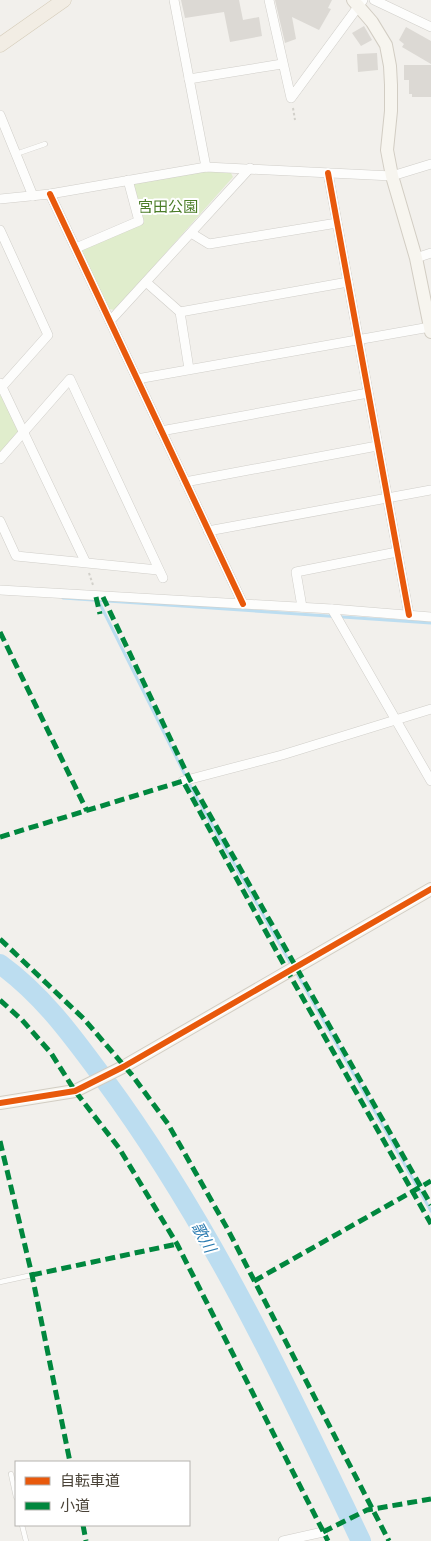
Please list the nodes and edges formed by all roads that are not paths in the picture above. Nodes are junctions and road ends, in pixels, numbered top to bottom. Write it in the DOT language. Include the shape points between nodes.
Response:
graph roads {
  1 [pos="64,0"];
  2 [pos="174,0"];
  3 [pos="269,0"];
  4 [pos="374,0"];
  5 [pos="358,1"];
  6 [pos="431,27"];
  7 [pos="0,45"];
  8 [pos="282,64"];
  9 [pos="189,79"];
  10 [pos="0,115"];
  11 [pos="2,126"];
  12 [pos="44,144"];
  13 [pos="16,154"];
  14 [pos="431,164"];
  15 [pos="206,167"];
  16 [pos="250,168"];
  17 [pos="328,173"];
  18 [pos="392,176"];
  19 [pos="128,180"];
  20 [pos="50,194"];
  21 [pos="33,196"];
  22 [pos="0,199"];
  23 [pos="337,223"];
  24 [pos="0,230"];
  25 [pos="191,232"];
  26 [pos="76,248"];
  27 [pos="431,254"];
  28 [pos="416,258"];
  29 [pos="146,282"];
  30 [pos="348,282"];
  31 [pos="429,307"];
  32 [pos="180,312"];
  33 [pos="110,321"];
  34 [pos="430,329"];
  35 [pos="358,339"];
  36 [pos="189,369"];
  37 [pos="137,379"];
  38 [pos="1,386"];
  39 [pos="368,393"];
  40 [pos="24,431"];
  41 [pos="161,431"];
  42 [pos="377,446"];
  43 [pos="0,459"];
  44 [pos="185,482"];
  45 [pos="431,490"];
  46 [pos="387,499"];
  47 [pos="0,521"];
  48 [pos="208,531"];
  49 [pos="398,552"];
  50 [pos="85,561"];
  51 [pos="0,590"];
  52 [pos="242,604"];
  53 [pos="302,608"];
  54 [pos="332,609"];
  55 [pos="409,615"];
  56 [pos="431,617"];
  57 [pos="431,709"];
  58 [pos="396,720"];
  59 [pos="183,781"];
  60 [pos="431,781"];
  61 [pos="431,889"];
  62 [pos="0,1103"];
  63 [pos="32,1275"];
  64 [pos="0,1282"];
  65 [pos="11,1474"];
  66 [pos="15,1492"];
  67 [pos="22,1526"];
  68 [pos="323,1532"];
  69 [pos="26,1541"];
  70 [pos="283,1541"];
  1 -- 7 [label="main road"];
  2 -- 9 [label="street"];
  3 -- 8 [label="street"];
  4 -- 6 [label="street"];
  5 -- 8 [label="street" via="291,98"];
  5 -- 18 [label="street" via="386,45 391,111 387,150"];
  8 -- 9 [label="street"];
  9 -- 15 [label="street"];
  10 -- 11 [label="street"];
  11 -- 13 [label="street"];
  12 -- 13 [label="lane"];
  13 -- 21 [label="street"];
  14 -- 18 [label="street"];
  15 -- 16 [label="street"];
  15 -- 19 [label="street"];
  16 -- 17 [label="street"];
  16 -- 25 [label="street"];
  17 -- 18 [label="street"];
  17 -- 23 [label="street"];
  18 -- 28 [label="street"];
  19 -- 20 [label="street"];
  19 -- 26 [label="street" via="139,222"];
  20 -- 21 [label="street"];
  20 -- 26 [label="street"];
  21 -- 22 [label="street"];
  23 -- 25 [label="street" via="209,244"];
  23 -- 30 [label="street"];
  24 -- 38 [label="street" via="48,334"];
  25 -- 29 [label="street"];
  26 -- 33 [label="street"];
  27 -- 28 [label="street"];
  28 -- 31 [label="street"];
  29 -- 32 [label="street"];
  29 -- 33 [label="street"];
  30 -- 32 [label="street"];
  30 -- 35 [label="street"];
  31 -- 34 [label="street"];
  32 -- 36 [label="street"];
  33 -- 37 [label="street"];
  34 -- 35 [label="street"];
  35 -- 36 [label="street"];
  35 -- 39 [label="street"];
  36 -- 37 [label="street"];
  37 -- 41 [label="street"];
  38 -- 40 [label="street"];
  39 -- 41 [label="street"];
  39 -- 42 [label="street"];
  40 -- 43 [label="street"];
  40 -- 50 [label="street"];
  40 -- 50 [label="street" via="70,379 160,574"];
  41 -- 44 [label="street"];
  42 -- 44 [label="street"];
  42 -- 46 [label="street"];
  44 -- 48 [label="street"];
  45 -- 46 [label="street"];
  46 -- 48 [label="street"];
  46 -- 49 [label="street"];
  47 -- 50 [label="street" via="16,556"];
  48 -- 52 [label="street"];
  49 -- 53 [label="street" via="296,572"];
  49 -- 55 [label="street"];
  51 -- 52 [label="street"];
  52 -- 53 [label="street"];
  53 -- 54 [label="street"];
  54 -- 55 [label="street"];
  54 -- 58 [label="street"];
  55 -- 56 [label="street"];
  57 -- 58 [label="street"];
  58 -- 59 [label="street"];
  58 -- 60 [label="street"];
  61 -- 62 [label="street" via="75,1091"];
  63 -- 64 [label="lane"];
  65 -- 66 [label="lane"];
  67 -- 69 [label="lane"];
  68 -- 70 [label="street"];
}
